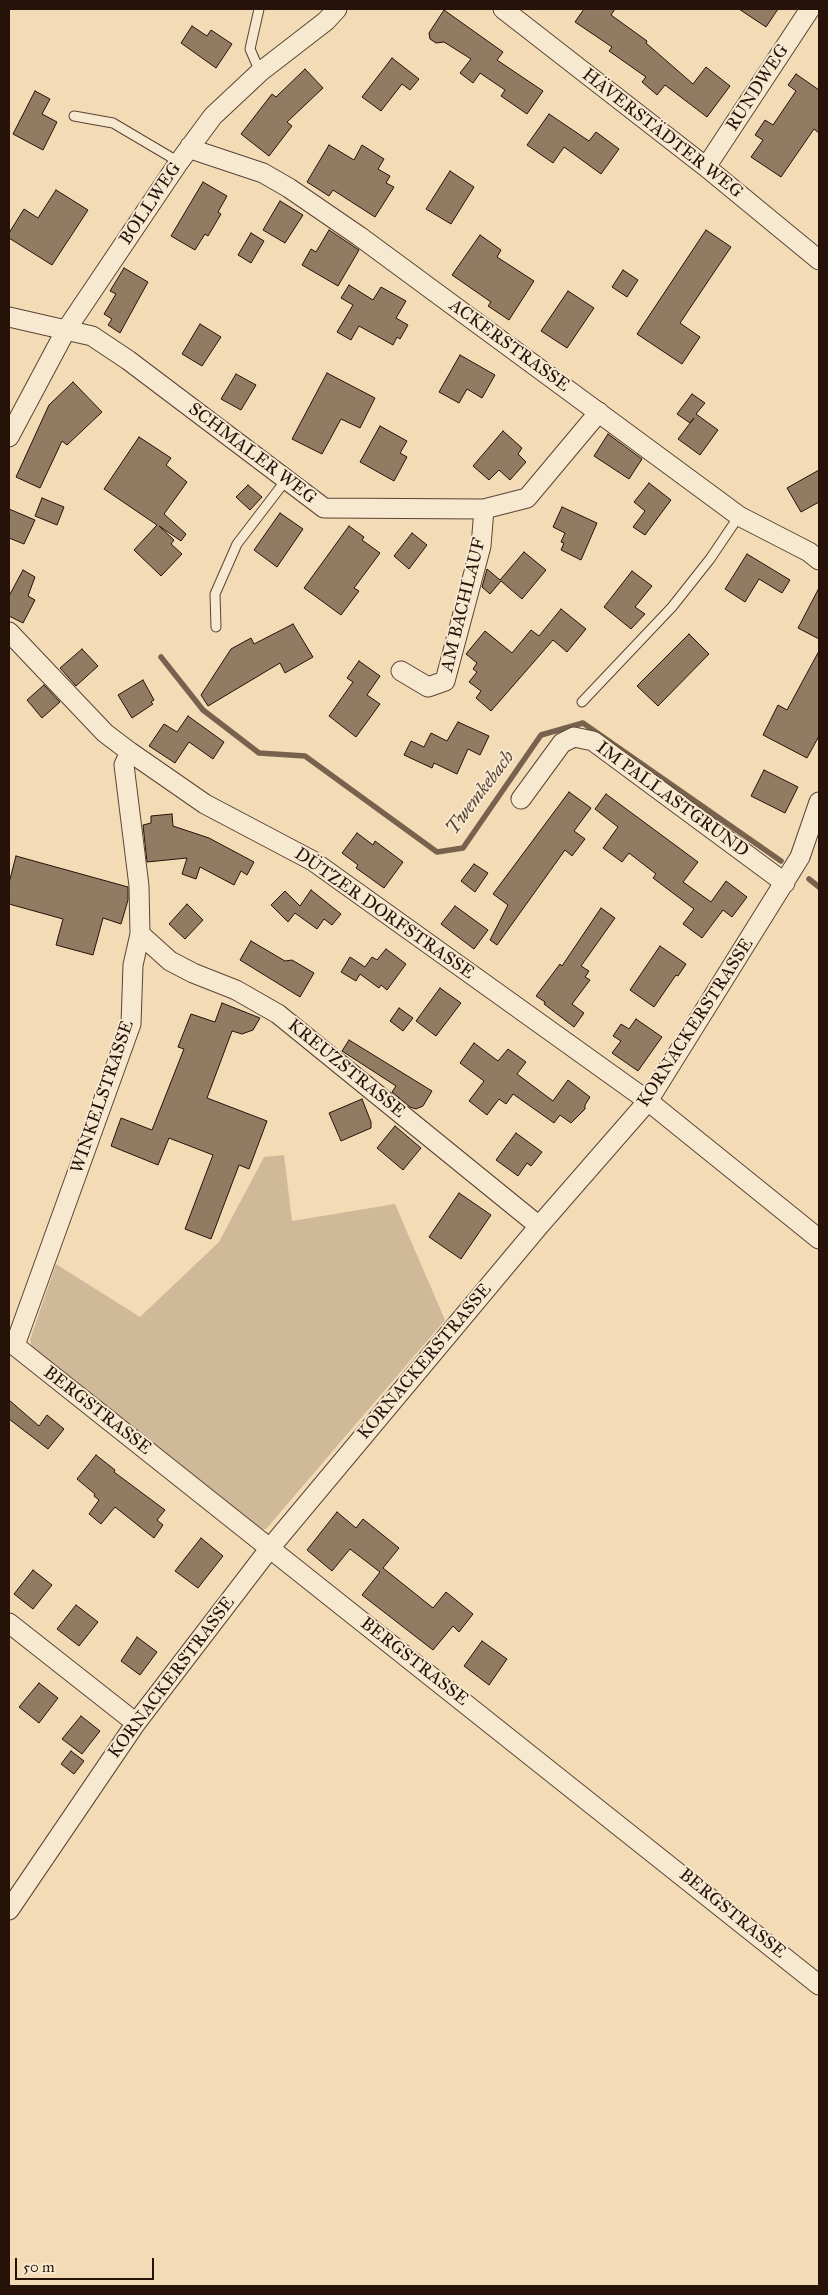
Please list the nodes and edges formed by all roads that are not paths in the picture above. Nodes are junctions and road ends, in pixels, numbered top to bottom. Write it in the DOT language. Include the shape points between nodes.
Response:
graph roads {
  1 [pos="259,9"];
  2 [pos="337,9"];
  3 [pos="503,9"];
  4 [pos="810,9"];
  5 [pos="260,72"];
  6 [pos="74,116"];
  7 [pos="190,146"];
  8 [pos="179,162"];
  9 [pos="706,168"];
  10 [pos="819,260"];
  11 [pos="9,317"];
  12 [pos="66,330"];
  13 [pos="599,412"];
  14 [pos="9,437"];
  15 [pos="286,480"];
  16 [pos="484,509"];
  17 [pos="739,516"];
  18 [pos="819,560"];
  19 [pos="216,627"];
  20 [pos="9,632"];
  21 [pos="401,671"];
  22 [pos="582,702"];
  23 [pos="130,752"];
  24 [pos="521,799"];
  25 [pos="819,802"];
  26 [pos="785,883"];
  27 [pos="140,934"];
  28 [pos="648,1101"];
  29 [pos="539,1226"];
  30 [pos="819,1239"];
  31 [pos="12,1343"];
  32 [pos="270,1548"];
  33 [pos="9,1622"];
  34 [pos="136,1723"];
  35 [pos="9,1910"];
  36 [pos="819,1985"];
  1 -- 5 [label="lane" via="250,49"];
  2 -- 5 [label="street, BOLLWEG"];
  3 -- 9 [label="street, HÄVERSTÄDTER WEG"];
  4 -- 9 [label="street, RUNDWEG"];
  5 -- 7 [label="street, BOLLWEG" via="213,116"];
  6 -- 8 [label="lane" via="113,123"];
  7 -- 8 [label="street, BOLLWEG"];
  7 -- 13 [label="street, ACKERSTRASSE" via="263,172 289,188"];
  8 -- 12 [label="street, BOLLWEG"];
  9 -- 10 [label="street, HÄVERSTÄDTER WEG"];
  11 -- 12 [label="street, SCHMALER WEG"];
  12 -- 14 [label="street, BOLLWEG"];
  12 -- 15 [label="street, SCHMALER WEG" via="92,336 128,360"];
  13 -- 16 [label="street, SCHMALER WEG" via="527,498"];
  13 -- 17 [label="street, ACKERSTRASSE"];
  15 -- 16 [label="street, SCHMALER WEG" via="324,508"];
  15 -- 19 [label="lane" via="237,544 215,594"];
  16 -- 21 [label="street, AM BACHLAUF" via="481,546 445,681 428,687"];
  17 -- 18 [label="street, ACKERSTRASSE"];
  17 -- 22 [label="lane" via="672,607"];
  20 -- 23 [label="street, DÜTZER DORFSTRASSE" via="106,733"];
  23 -- 27 [label="street, WINKELSTRASSE" via="124,765 139,886"];
  23 -- 28 [label="street, DÜTZER DORFSTRASSE" via="205,804 314,861"];
  24 -- 26 [label="street, IM PALLASTGRUND" via="562,742 574,737 593,741"];
  25 -- 26 [label="street, KORNACKERSTRASSE" via="800,857"];
  26 -- 28 [label="street, KORNACKERSTRASSE"];
  27 -- 29 [label="street, KREUZSTRASSE" via="170,961 236,990 278,1014"];
  27 -- 31 [label="street, WINKELSTRASSE" via="133,965 131,1024"];
  28 -- 29 [label="street, KORNACKERSTRASSE"];
  28 -- 30 [label="street, DÜTZER DORFSTRASSE"];
  29 -- 32 [label="street, KORNACKERSTRASSE"];
  31 -- 32 [label="street, BERGSTRASSE"];
  32 -- 34 [label="street, KORNACKERSTRASSE"];
  32 -- 36 [label="street, BERGSTRASSE"];
  33 -- 34 [label="street"];
  34 -- 35 [label="street, KORNACKERSTRASSE"];
}
